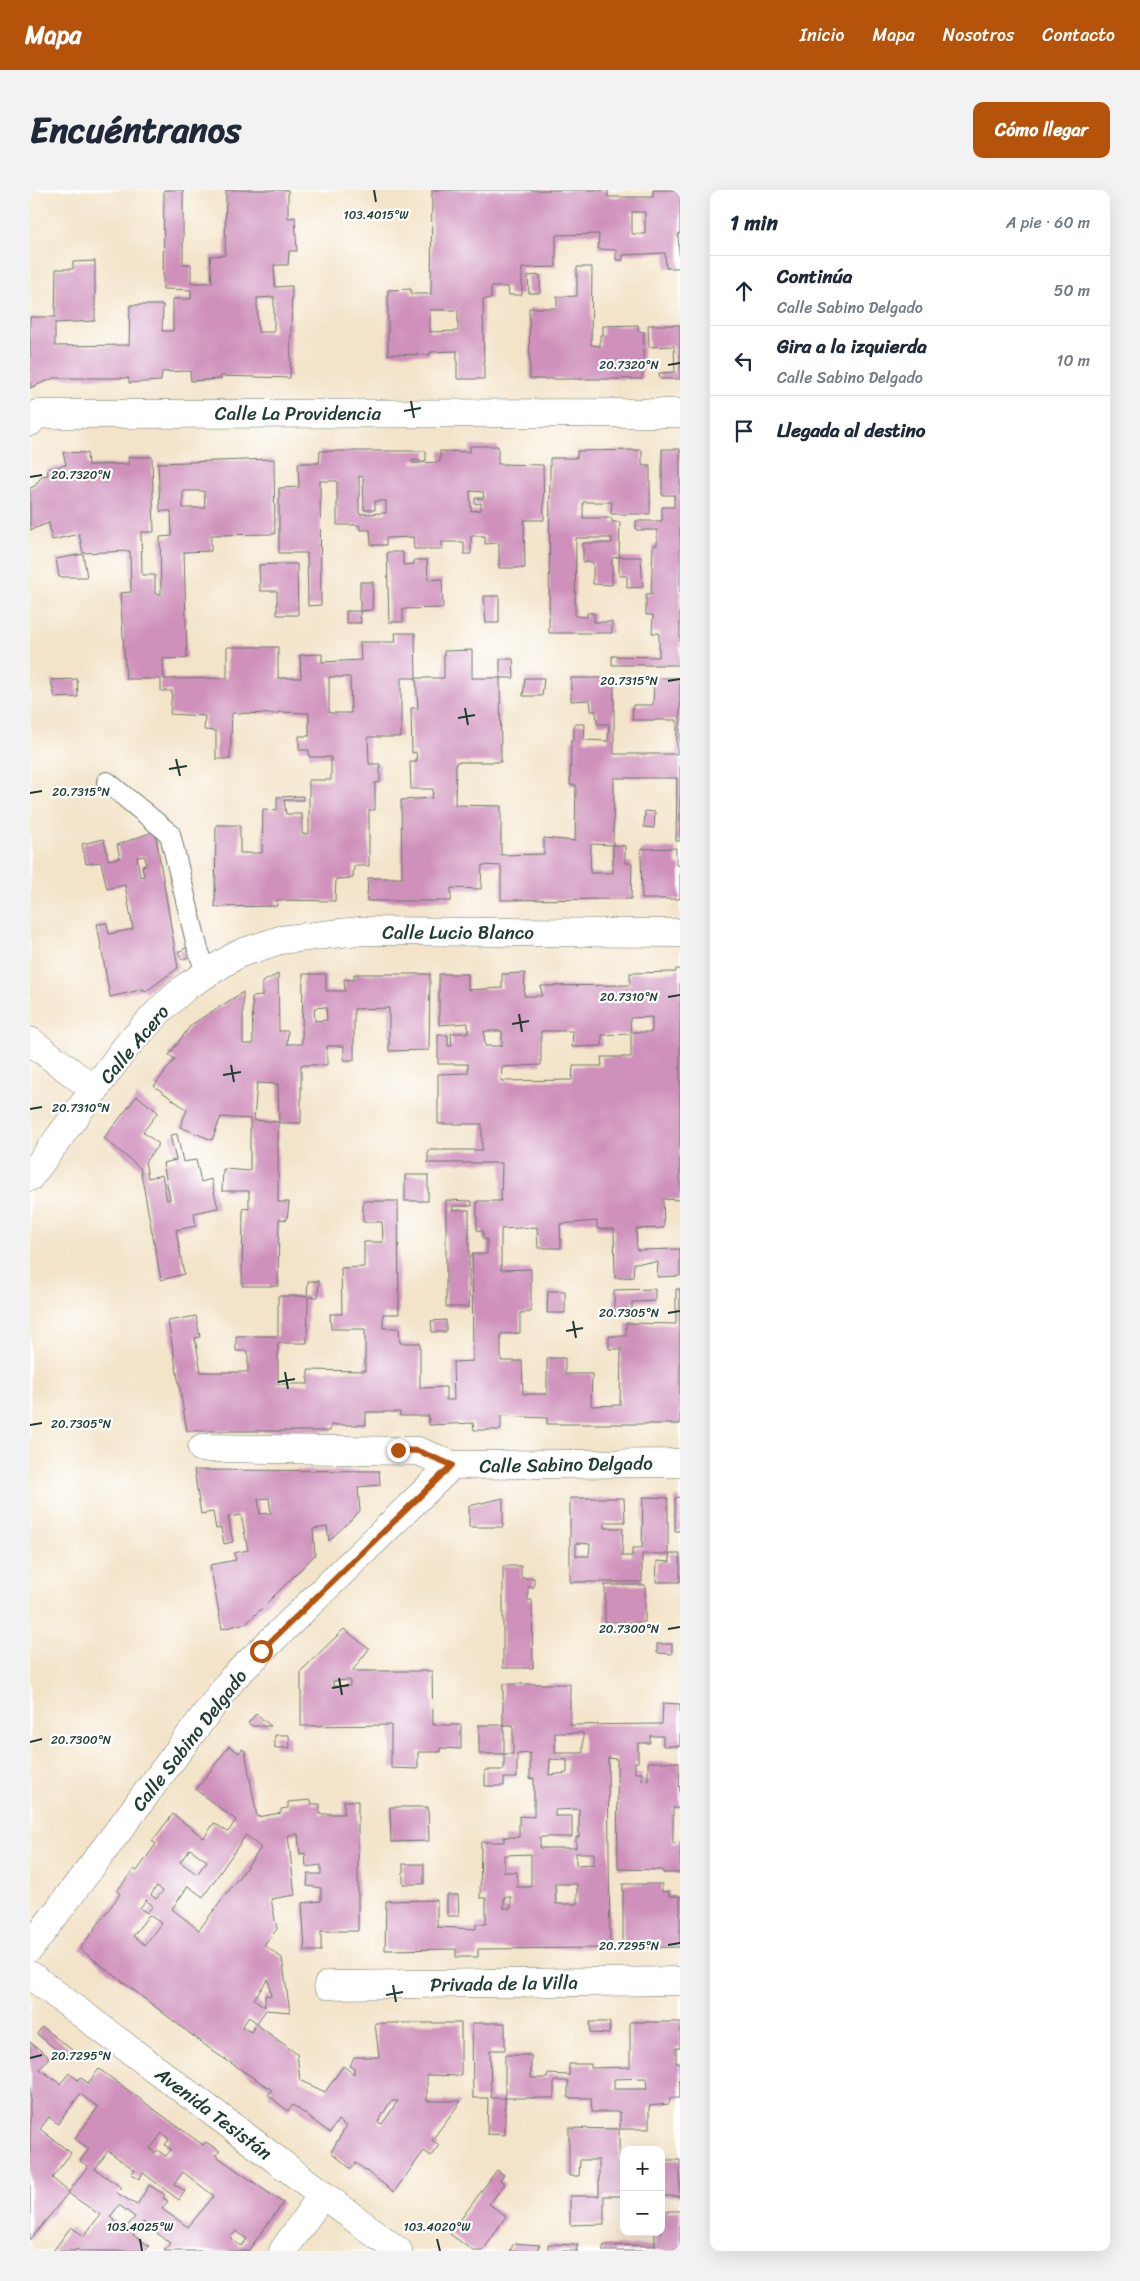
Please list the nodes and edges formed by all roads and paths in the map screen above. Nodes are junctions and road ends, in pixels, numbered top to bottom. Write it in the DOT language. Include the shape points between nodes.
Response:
graph roads {
  1 [pos="680,413"];
  2 [pos="33,418"];
  3 [pos="108,782"];
  4 [pos="680,933"];
  5 [pos="238,954"];
  6 [pos="207,973"];
  7 [pos="30,1042"];
  8 [pos="95,1090"];
  9 [pos="30,1177"];
  10 [pos="202,1448"];
  11 [pos="680,1463"];
  12 [pos="452,1465"];
  13 [pos="30,1948"];
  14 [pos="30,1975"];
  15 [pos="680,1981"];
  16 [pos="328,1985"];
  17 [pos="322,2195"];
  18 [pos="283,2251"];
  19 [pos="398,2251"];
  1 -- 2 [label="street, Calle La Providencia"];
  3 -- 6 [label="lane" via="170,834 198,950"];
  4 -- 5 [label="street, Calle Lucio Blanco" via="358,931 280,940"];
  5 -- 6 [label="street, Calle Acero"];
  6 -- 8 [label="street, Calle Acero" via="160,1009 125,1048"];
  7 -- 8 [label="street"];
  8 -- 9 [label="street, Calle Acero"];
  10 -- 12 [label="street, Calle Sabino Delgado" via="418,1451"];
  11 -- 12 [label="street, Calle Sabino Delgado"];
  12 -- 13 [label="street, Calle Sabino Delgado" via="233,1678"];
  14 -- 17 [label="street, Avenida Tesistán"];
  15 -- 16 [label="street, Privada de la Villa"];
  17 -- 18 [label="street"];
  17 -- 19 [label="street, Avenida Tesistán"];
}
